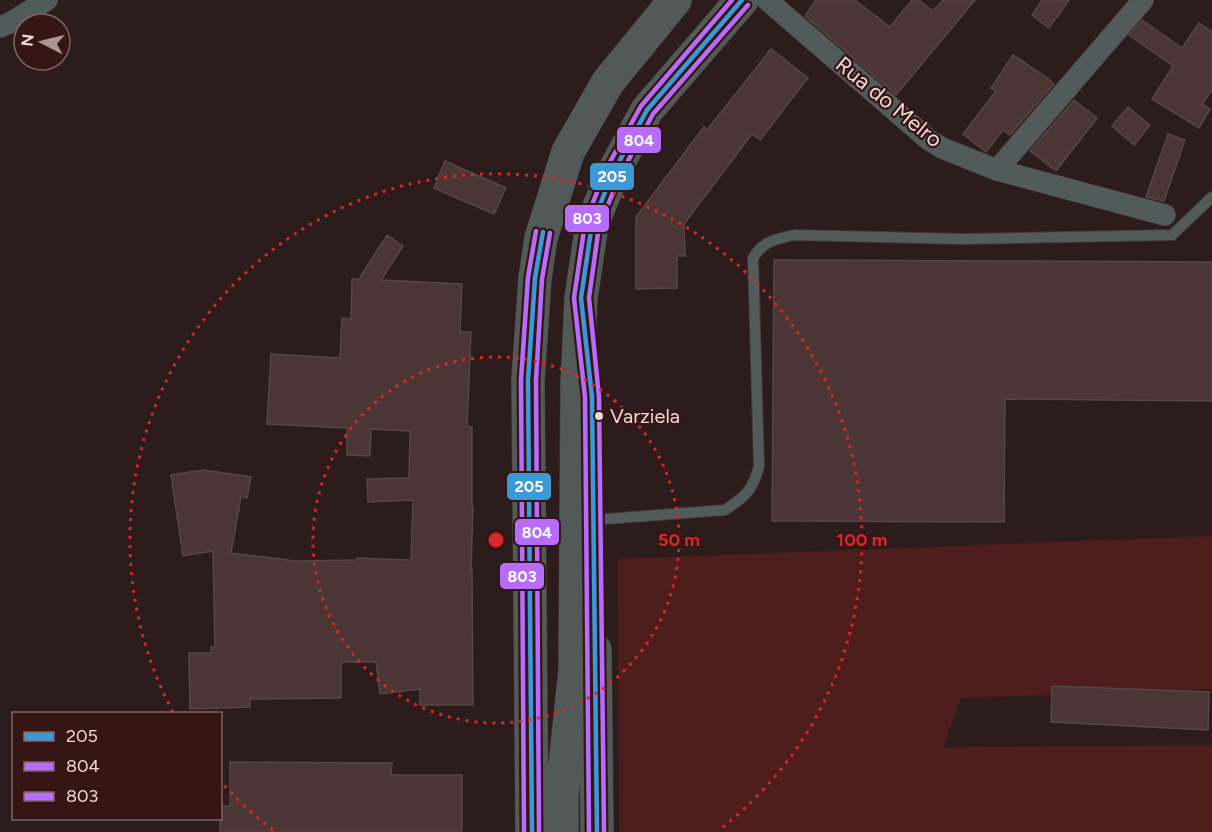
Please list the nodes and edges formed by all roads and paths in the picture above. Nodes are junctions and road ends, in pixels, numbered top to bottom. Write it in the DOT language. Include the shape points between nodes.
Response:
graph roads {
  1 [pos="47,0"];
  2 [pos="675,0"];
  3 [pos="742,0"];
  4 [pos="767,0"];
  5 [pos="1143,0"];
  6 [pos="0,27"];
  7 [pos="997,170"];
  8 [pos="1212,197"];
  9 [pos="1165,215"];
  10 [pos="535,278"];
  11 [pos="581,298"];
  12 [pos="593,520"];
  13 [pos="562,795"];
  14 [pos="532,832"];
  15 [pos="562,832"];
  16 [pos="597,832"];
  1 -- 6 [label="street"];
  2 -- 10 [label="main road" via="608,82 568,152 541,238"];
  3 -- 11 [label="main road" via="647,110 613,173 592,224"];
  4 -- 7 [label="street, Rua do Melro" via="929,140"];
  5 -- 7 [label="street"];
  7 -- 9 [label="street, Rua do Melro"];
  8 -- 12 [label="lane" via="1172,235 964,239 794,235 767,242 753,258 759,466 755,481 744,498 725,510"];
  10 -- 13 [label="main road" via="543,377 548,666"];
  10 -- 14 [label="main road" via="528,380"];
  11 -- 12 [label="main road" via="592,397"];
  11 -- 13 [label="main road" via="574,669"];
  12 -- 16 [label="main road"];
  13 -- 15 [label="main road"];
}
